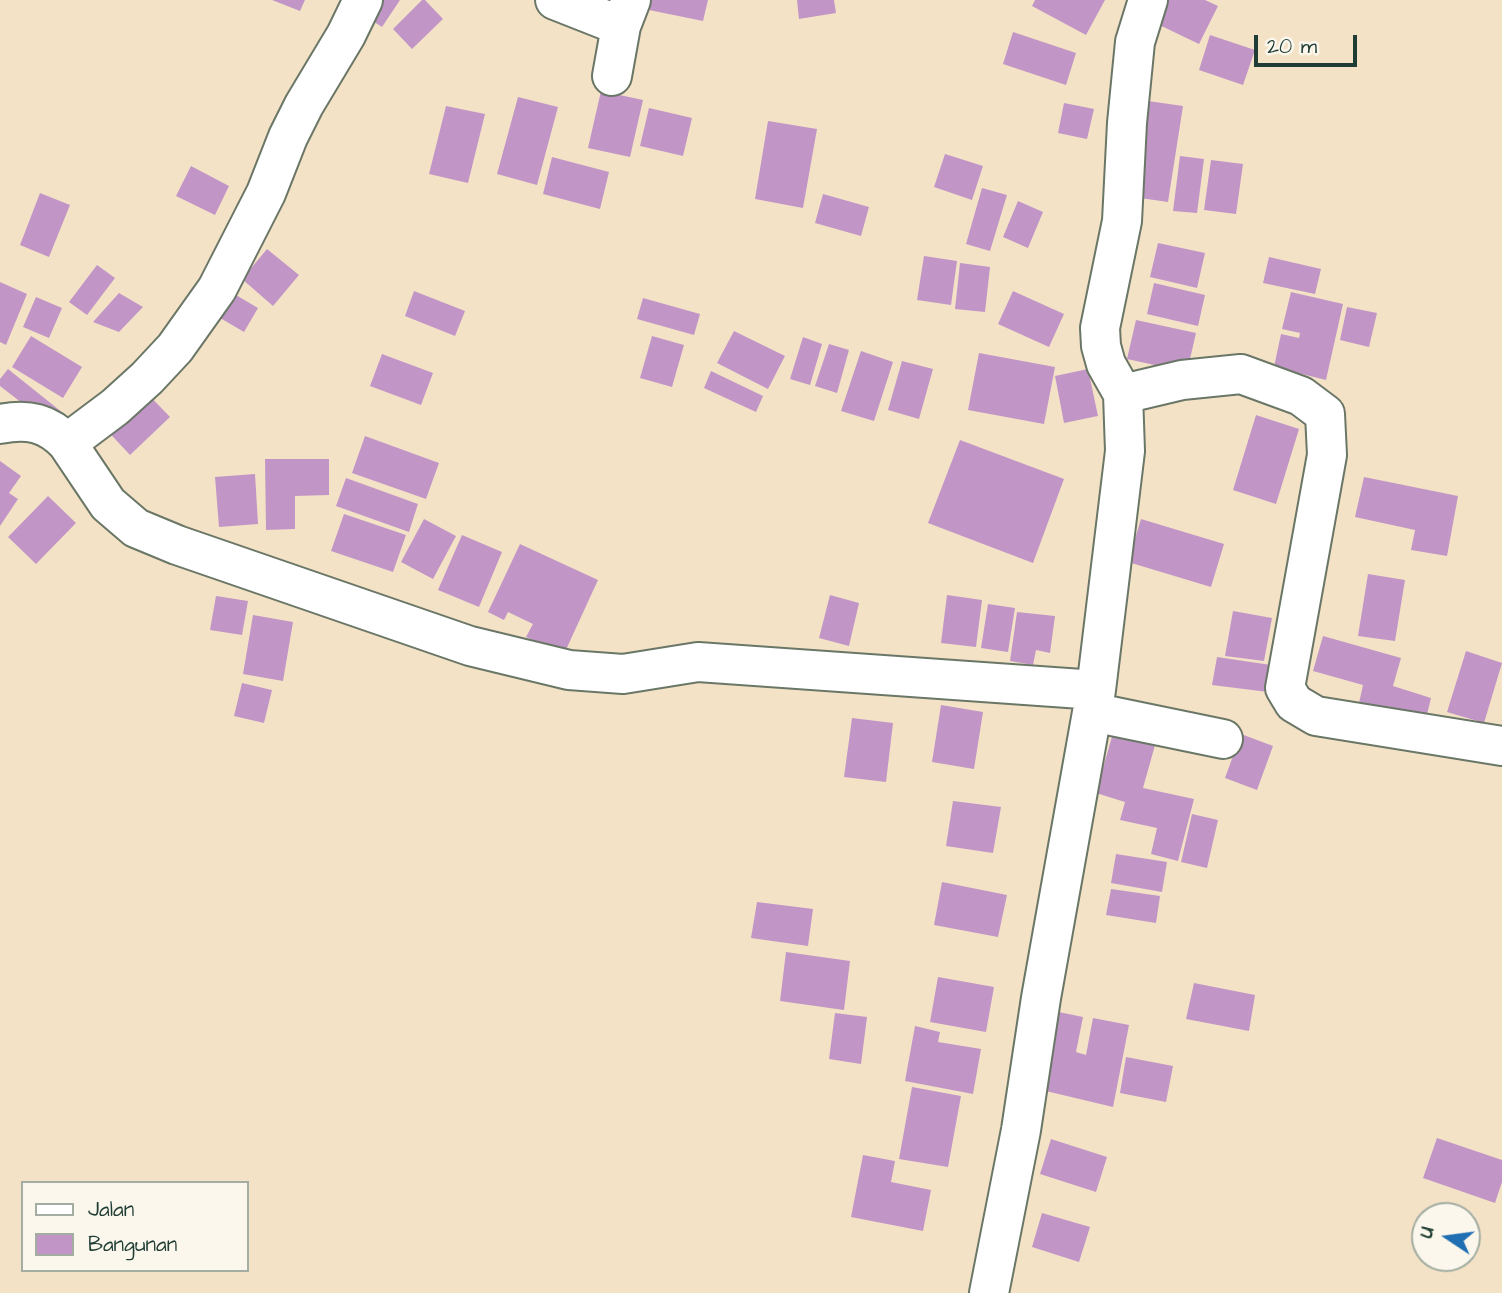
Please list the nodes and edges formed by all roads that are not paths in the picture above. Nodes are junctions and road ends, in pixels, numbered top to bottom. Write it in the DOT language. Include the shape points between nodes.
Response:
graph roads {
  1 [pos="363,0"];
  2 [pos="555,0"];
  3 [pos="1148,0"];
  4 [pos="626,13"];
  5 [pos="612,76"];
  6 [pos="1123,394"];
  7 [pos="0,424"];
  8 [pos="67,443"];
  9 [pos="1094,701"];
  10 [pos="1223,740"];
  11 [pos="1502,746"];
  12 [pos="989,1293"];
  1 -- 8 [label="street" via="304,105 266,194 217,289 147,379"];
  2 -- 4 [label="street"];
  3 -- 6 [label="street" via="1135,42 1122,221 1100,328 1106,364"];
  4 -- 5 [label="street"];
  6 -- 9 [label="street" via="1125,451"];
  6 -- 11 [label="street" via="1182,380 1241,374 1301,396 1325,414 1326,455 1285,688 1294,703 1316,716"];
  7 -- 8 [label="street" via="47,426"];
  8 -- 9 [label="street" via="108,504 136,528 470,646 569,670 623,674 698,663"];
  9 -- 10 [label="street"];
  9 -- 12 [label="street"];
}
